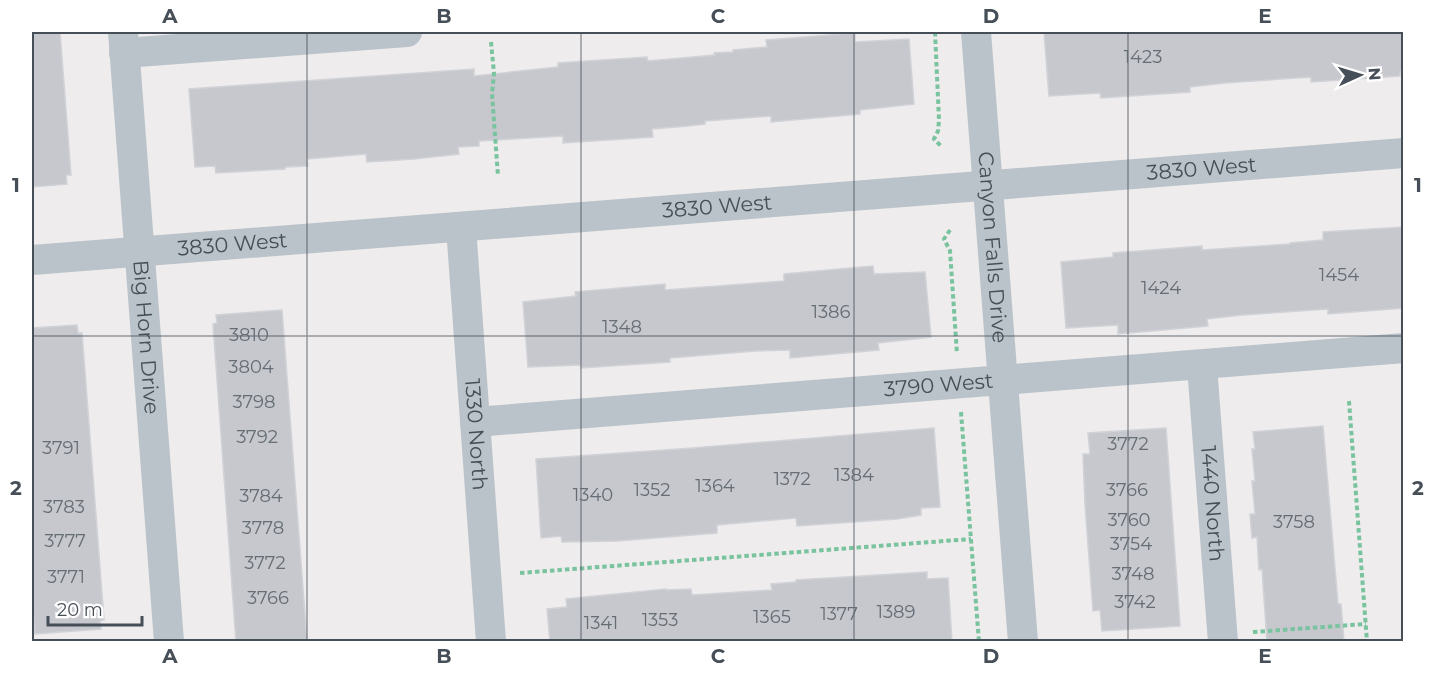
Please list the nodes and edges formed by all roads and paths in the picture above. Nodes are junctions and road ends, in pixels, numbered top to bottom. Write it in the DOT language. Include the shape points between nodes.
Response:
graph roads {
  1 [pos="407,32"];
  2 [pos="935,32"];
  3 [pos="975,32"];
  4 [pos="123,42"];
  5 [pos="491,42"];
  6 [pos="941,146"];
  7 [pos="1404,153"];
  8 [pos="498,177"];
  9 [pos="987,186"];
  10 [pos="461,227"];
  11 [pos="950,230"];
  12 [pos="140,252"];
  13 [pos="32,260"];
  14 [pos="1404,348"];
  15 [pos="1203,366"];
  16 [pos="1003,381"];
  17 [pos="959,385"];
  18 [pos="1349,400"];
  19 [pos="475,423"];
  20 [pos="971,539"];
  21 [pos="520,573"];
  22 [pos="1366,624"];
  23 [pos="1252,632"];
  24 [pos="169,642"];
  25 [pos="491,642"];
  26 [pos="979,642"];
  27 [pos="1023,642"];
  28 [pos="1223,642"];
  29 [pos="1367,642"];
  1 -- 4 [label="street"];
  2 -- 6 [label="path" via="939,120 934,139"];
  3 -- 9 [label="street, Canyon Falls Drive"];
  4 -- 12 [label="street, Big Horn Drive"];
  5 -- 8 [label="path"];
  7 -- 9 [label="street, 3830 West"];
  9 -- 10 [label="street, 3830 West"];
  9 -- 16 [label="street, Canyon Falls Drive"];
  10 -- 12 [label="street, 3830 West"];
  10 -- 19 [label="street, 1330 North"];
  11 -- 17 [label="path" via="944,239 950,251"];
  12 -- 13 [label="street, 3830 West"];
  12 -- 24 [label="street, Big Horn Drive"];
  14 -- 15 [label="street, 3790 West"];
  15 -- 16 [label="street, 3790 West"];
  15 -- 28 [label="street, 1440 North"];
  16 -- 17 [label="street, 3790 West"];
  16 -- 27 [label="street, Canyon Falls Drive"];
  17 -- 19 [label="street, 3790 West"];
  17 -- 20 [label="path"];
  18 -- 22 [label="path"];
  19 -- 25 [label="street, 1330 North"];
  20 -- 21 [label="path"];
  20 -- 26 [label="path"];
  22 -- 23 [label="path"];
  22 -- 29 [label="path"];
}
